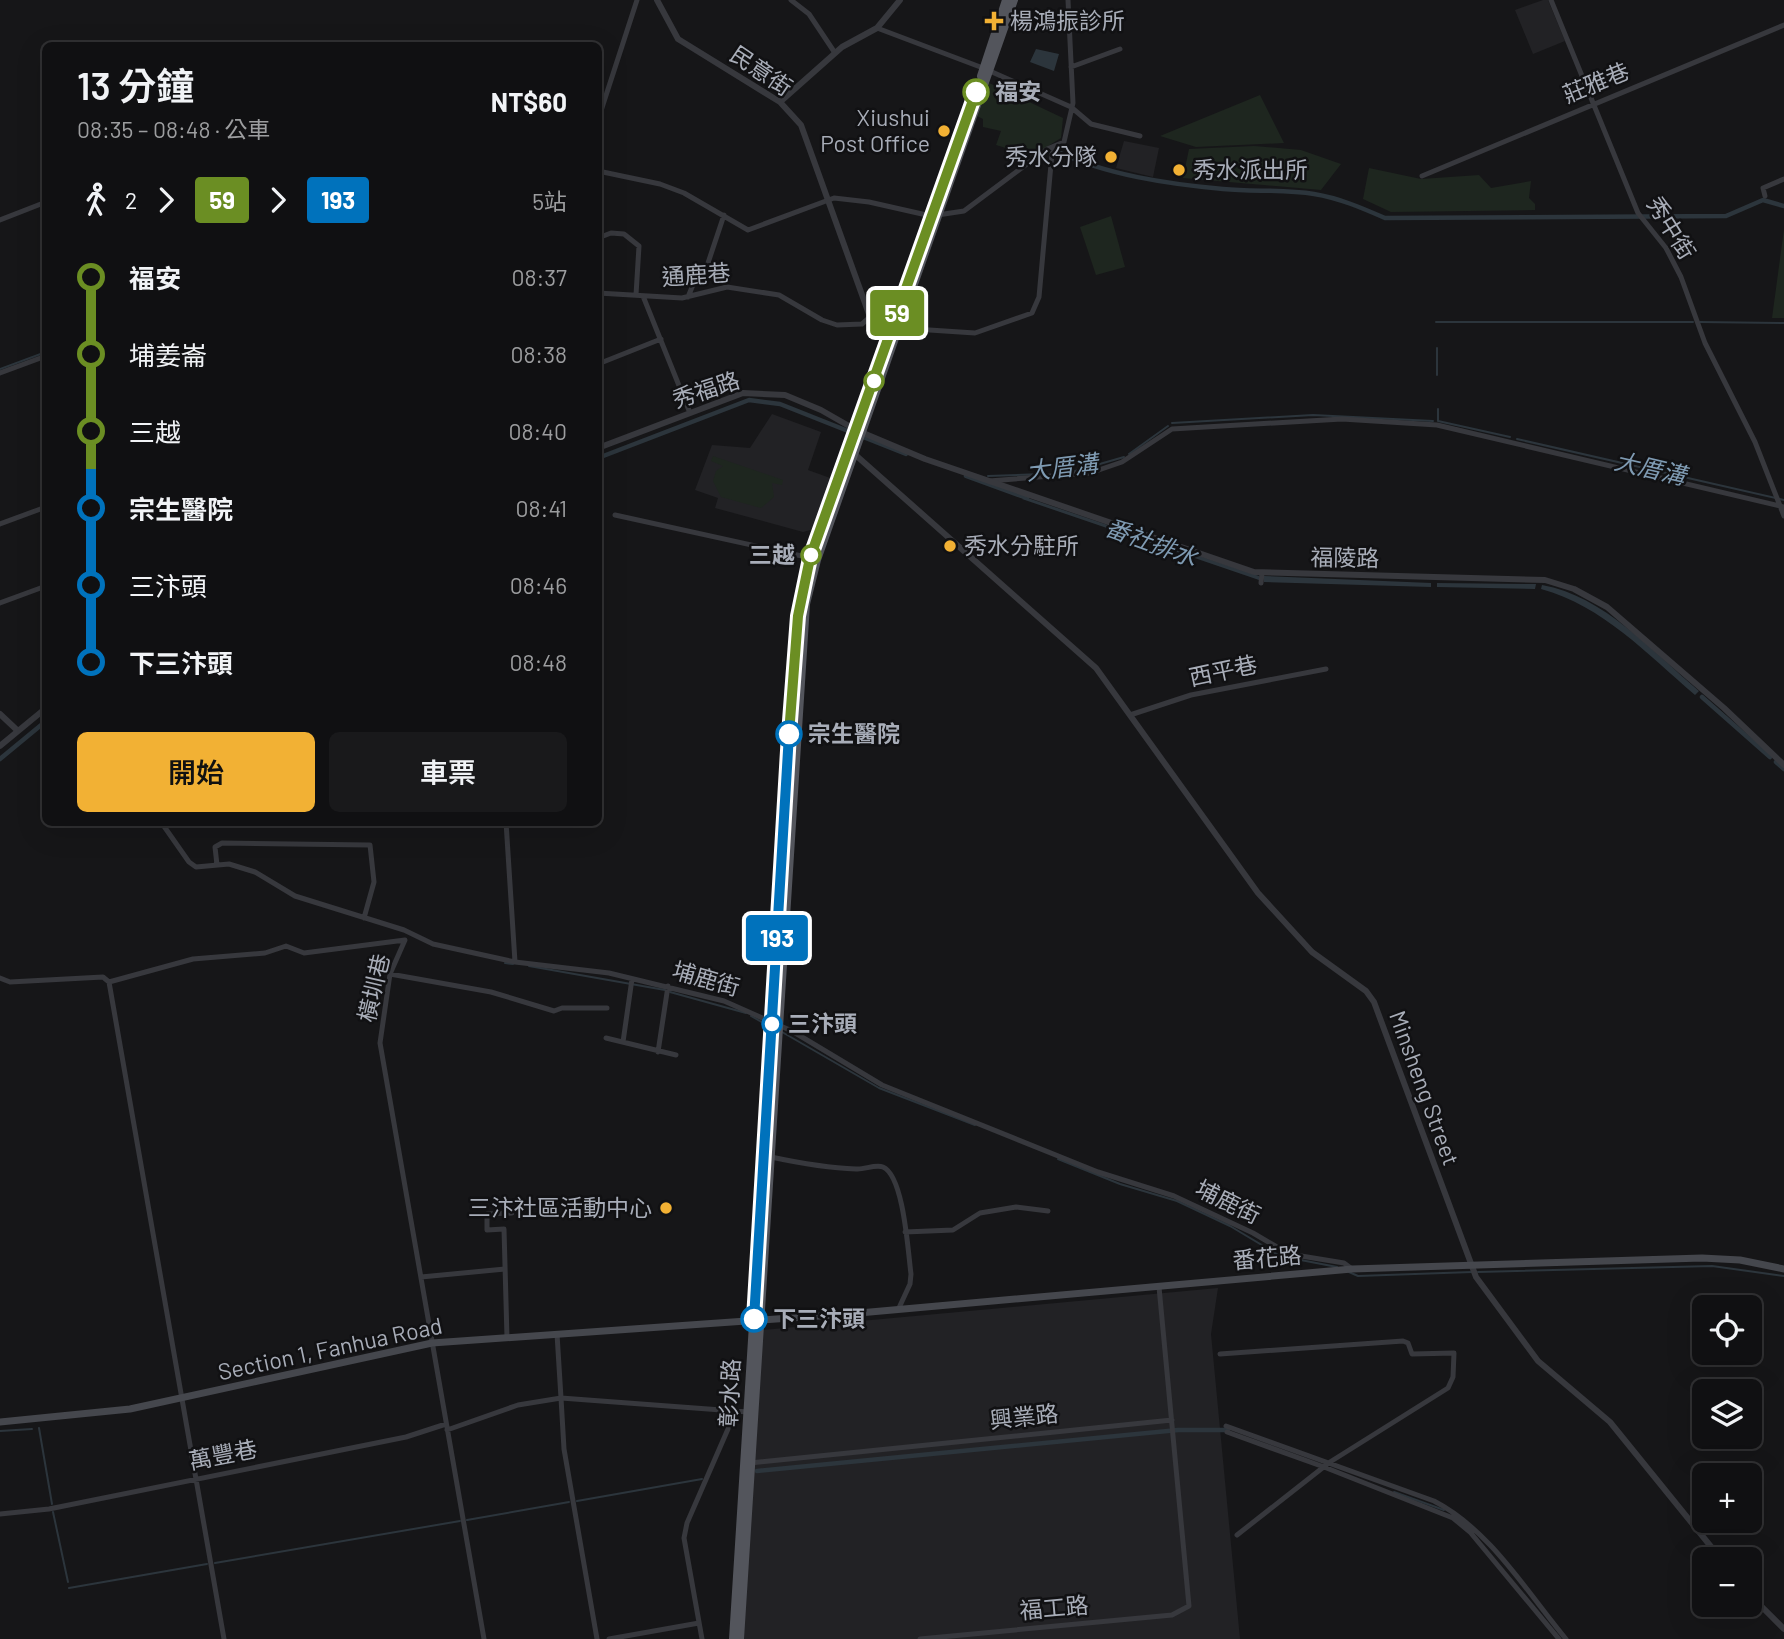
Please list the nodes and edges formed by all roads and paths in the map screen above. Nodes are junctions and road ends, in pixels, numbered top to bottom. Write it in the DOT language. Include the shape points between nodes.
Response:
graph roads {
  1 [pos="636,0"];
  2 [pos="657,0"];
  3 [pos="791,0"];
  4 [pos="900,0"];
  5 [pos="1006,0"];
  6 [pos="1014,0"];
  7 [pos="1068,0"];
  8 [pos="1551,0"];
  9 [pos="1784,24"];
  10 [pos="877,28"];
  11 [pos="1120,49"];
  12 [pos="835,53"];
  13 [pos="1071,67"];
  14 [pos="985,69"];
  15 [pos="780,102"];
  16 [pos="1593,104"];
  17 [pos="602,107"];
  18 [pos="1070,107"];
  19 [pos="1140,136"];
  20 [pos="1064,142"];
  21 [pos="602,172"];
  22 [pos="1422,176"];
  23 [pos="1784,180"];
  24 [pos="1765,196"];
  25 [pos="827,200"];
  26 [pos="42,204"];
  27 [pos="724,215"];
  28 [pos="935,216"];
  29 [pos="0,220"];
  30 [pos="602,236"];
  31 [pos="602,293"];
  32 [pos="639,295"];
  33 [pos="688,297"];
  34 [pos="870,317"];
  35 [pos="895,327"];
  36 [pos="661,339"];
  37 [pos="42,357"];
  38 [pos="602,362"];
  39 [pos="0,373"];
  40 [pos="690,413"];
  41 [pos="858,434"];
  42 [pos="602,446"];
  43 [pos="853,451"];
  44 [pos="989,481"];
  45 [pos="1780,503"];
  46 [pos="42,508"];
  47 [pos="615,515"];
  48 [pos="1784,516"];
  49 [pos="0,524"];
  50 [pos="814,559"];
  51 [pos="1262,573"];
  52 [pos="1261,583"];
  53 [pos="42,587"];
  54 [pos="0,603"];
  55 [pos="1326,669"];
  56 [pos="42,711"];
  57 [pos="0,713"];
  58 [pos="1130,715"];
  59 [pos="18,731"];
  60 [pos="0,746"];
  61 [pos="1784,765"];
  62 [pos="164,826"];
  63 [pos="506,826"];
  64 [pos="217,866"];
  65 [pos="364,918"];
  66 [pos="515,962"];
  67 [pos="390,974"];
  68 [pos="0,978"];
  69 [pos="632,979"];
  70 [pos="109,982"];
  71 [pos="668,986"];
  72 [pos="607,1008"];
  73 [pos="775,1025"];
  74 [pos="606,1038"];
  75 [pos="623,1042"];
  76 [pos="659,1052"];
  77 [pos="676,1055"];
  78 [pos="771,1157"];
  79 [pos="1048,1211"];
  80 [pos="512,1213"];
  81 [pos="905,1232"];
  82 [pos="1471,1265"];
  83 [pos="505,1269"];
  84 [pos="1352,1269"];
  85 [pos="1784,1269"];
  86 [pos="421,1277"];
  87 [pos="1159,1287"];
  88 [pos="898,1310"];
  89 [pos="758,1321"];
  90 [pos="557,1334"];
  91 [pos="508,1338"];
  92 [pos="432,1343"];
  93 [pos="1220,1354"];
  94 [pos="561,1398"];
  95 [pos="182,1399"];
  96 [pos="728,1409"];
  97 [pos="748,1412"];
  98 [pos="1172,1420"];
  99 [pos="0,1422"];
  100 [pos="446,1427"];
  101 [pos="1226,1429"];
  102 [pos="749,1463"];
  103 [pos="1327,1465"];
  104 [pos="195,1478"];
  105 [pos="0,1514"];
  106 [pos="1237,1535"];
  107 [pos="1711,1547"];
  108 [pos="1762,1607"];
  109 [pos="699,1623"];
  110 [pos="1784,1629"];
  111 [pos="224,1639"];
  112 [pos="484,1639"];
  113 [pos="597,1639"];
  114 [pos="609,1639"];
  115 [pos="702,1639"];
  116 [pos="733,1639"];
  117 [pos="740,1639"];
  118 [pos="920,1639"];
  119 [pos="1559,1639"];
  120 [pos="1566,1639"];
  1 -- 17 [label="street"];
  2 -- 15 [label="street, 民意街" via="678,39"];
  3 -- 12 [label="street" via="809,14"];
  4 -- 10 [label="street"];
  5 -- 14 [label="main road"];
  6 -- 14 [label="main road"];
  7 -- 13 [label="street"];
  8 -- 16 [label="street, 秀中街"];
  9 -- 16 [label="street, 莊雅巷"];
  10 -- 12 [label="street"];
  10 -- 14 [label="street"];
  11 -- 13 [label="street"];
  12 -- 15 [label="street"];
  13 -- 18 [label="street"];
  14 -- 18 [label="street"];
  14 -- 28 [label="main road"];
  15 -- 25 [label="street, 民意街" via="801,125"];
  16 -- 22 [label="street, 莊雅巷"];
  16 -- 45 [label="street, 秀中街" via="1638,213 1666,248 1681,277 1705,343"];
  18 -- 19 [label="street" via="1091,124"];
  18 -- 20 [label="street"];
  20 -- 28 [label="street" via="1047,149 964,211"];
  20 -- 35 [label="street" via="1052,153 1039,297 1032,313 975,332"];
  21 -- 27 [label="street" via="660,184"];
  23 -- 24 [label="street" via="1763,188"];
  25 -- 27 [label="street" via="748,230"];
  25 -- 28 [label="street" via="848,198"];
  25 -- 34 [label="street, 民意街"];
  26 -- 29 [label="street"];
  27 -- 33 [label="street" via="706,269 697,275"];
  28 -- 35 [label="main road"];
  30 -- 32 [label="street" via="624,234 639,247"];
  31 -- 32 [label="street, 通鹿巷"];
  32 -- 33 [label="street, 通鹿巷"];
  32 -- 36 [label="street"];
  33 -- 34 [label="street, 通鹿巷" via="727,287 779,295 837,325 862,324"];
  34 -- 35 [label="street"];
  35 -- 41 [label="main road"];
  36 -- 38 [label="street"];
  36 -- 40 [label="street"];
  37 -- 39 [label="street"];
  40 -- 41 [label="street, 秀福路" via="743,393 763,392 785,395 821,410"];
  40 -- 42 [label="street, 秀福路"];
  41 -- 43 [label="main road"];
  41 -- 44 [label="street, 福陵路"];
  43 -- 50 [label="main road"];
  43 -- 58 [label="street, Minsheng Street" via="1078,650"];
  44 -- 45 [label="street" via="1090,473 1122,462 1172,429 1342,419 1437,425"];
  44 -- 51 [label="street, 福陵路"];
  45 -- 48 [label="street, 秀中街"];
  46 -- 49 [label="street"];
  47 -- 50 [label="street"];
  50 -- 73 [label="main road" via="793,729"];
  51 -- 52 [label="street"];
  51 -- 61 [label="street, 福陵路" via="1545,580 1574,589 1607,607"];
  53 -- 54 [label="street"];
  55 -- 58 [label="street, 西平巷" via="1191,695"];
  56 -- 59 [label="street"];
  57 -- 59 [label="street"];
  58 -- 82 [label="street, Minsheng Street" via="1258,892 1312,953 1374,1002"];
  59 -- 60 [label="street"];
  62 -- 64 [label="street, 埔鹿街" via="189,862 196,867"];
  63 -- 66 [label="street"];
  64 -- 65 [label="street, 埔鹿街" via="229,864 255,872 296,896"];
  64 -- 65 [label="street" via="215,847 222,843 370,845 374,882"];
  65 -- 66 [label="street, 埔鹿街" via="433,944"];
  66 -- 69 [label="street, 埔鹿街"];
  67 -- 70 [label="street, 橫圳巷" via="405,940 304,953 286,946 265,953 193,959"];
  67 -- 72 [label="street" via="491,992 554,1012"];
  67 -- 86 [label="street, 橫圳巷" via="380,1043"];
  68 -- 70 [label="street, 橫圳巷" via="10,982 103,977"];
  69 -- 71 [label="street, 埔鹿街"];
  69 -- 75 [label="street"];
  70 -- 95 [label="street"];
  71 -- 73 [label="street, 埔鹿街" via="724,1001"];
  71 -- 76 [label="street"];
  73 -- 78 [label="main road, 彰水路"];
  73 -- 84 [label="street, 埔鹿街" via="882,1085 1098,1172 1174,1196 1289,1254 1344,1263"];
  73 -- 89 [label="main road, 彰水路"];
  74 -- 75 [label="street"];
  75 -- 76 [label="street"];
  76 -- 77 [label="street"];
  78 -- 81 [label="street" via="858,1170 883,1167 900,1191"];
  78 -- 89 [label="main road, 彰水路"];
  79 -- 81 [label="street" via="1016,1207 980,1213 953,1230"];
  80 -- 83 [label="street" via="487,1214 487,1230 504,1229"];
  81 -- 88 [label="street" via="910,1284"];
  82 -- 84 [label="main road, 番花路"];
  82 -- 85 [label="main road, 番花路" via="1702,1258"];
  82 -- 107 [label="street, Minsheng Street" via="1538,1361 1610,1422"];
  83 -- 86 [label="street"];
  83 -- 91 [label="street"];
  84 -- 87 [label="main road, 番花路"];
  86 -- 92 [label="street, 橫圳巷"];
  87 -- 88 [label="main road, 番花路"];
  87 -- 98 [label="street"];
  88 -- 89 [label="main road, 番花路"];
  89 -- 90 [label="main road, Section 1, Fanhua Road"];
  89 -- 97 [label="main road, 彰水路"];
  89 -- 102 [label="main road, 彰水路"];
  90 -- 91 [label="main road, Section 1, Fanhua Road"];
  90 -- 94 [label="street"];
  91 -- 92 [label="main road, Section 1, Fanhua Road"];
  92 -- 95 [label="main road, Section 1, Fanhua Road"];
  92 -- 100 [label="street, 橫圳巷"];
  93 -- 103 [label="street" via="1403,1341 1412,1354 1453,1350 1448,1388"];
  94 -- 96 [label="street, 萬豐巷"];
  94 -- 100 [label="street, 萬豐巷" via="518,1405"];
  94 -- 113 [label="street" via="564,1449"];
  95 -- 99 [label="main road, Section 1, Fanhua Road"];
  95 -- 104 [label="street"];
  96 -- 97 [label="street, 萬豐巷"];
  96 -- 109 [label="street" via="728,1429 684,1538"];
  97 -- 102 [label="main road, 彰水路"];
  98 -- 102 [label="street, 興業路"];
  98 -- 118 [label="street, 福工路" via="1189,1606 1172,1615"];
  100 -- 104 [label="street, 萬豐巷"];
  100 -- 112 [label="street"];
  101 -- 103 [label="street"];
  102 -- 116 [label="main road, 彰水路"];
  102 -- 117 [label="main road, 彰水路"];
  103 -- 106 [label="street"];
  103 -- 119 [label="street" via="1453,1518 1470,1532"];
  103 -- 120 [label="street" via="1434,1501 1461,1516"];
  104 -- 105 [label="street, 萬豐巷" via="49,1509"];
  104 -- 111 [label="street"];
  108 -- 110 [label="street"];
  109 -- 114 [label="street"];
  109 -- 115 [label="street"];
}
